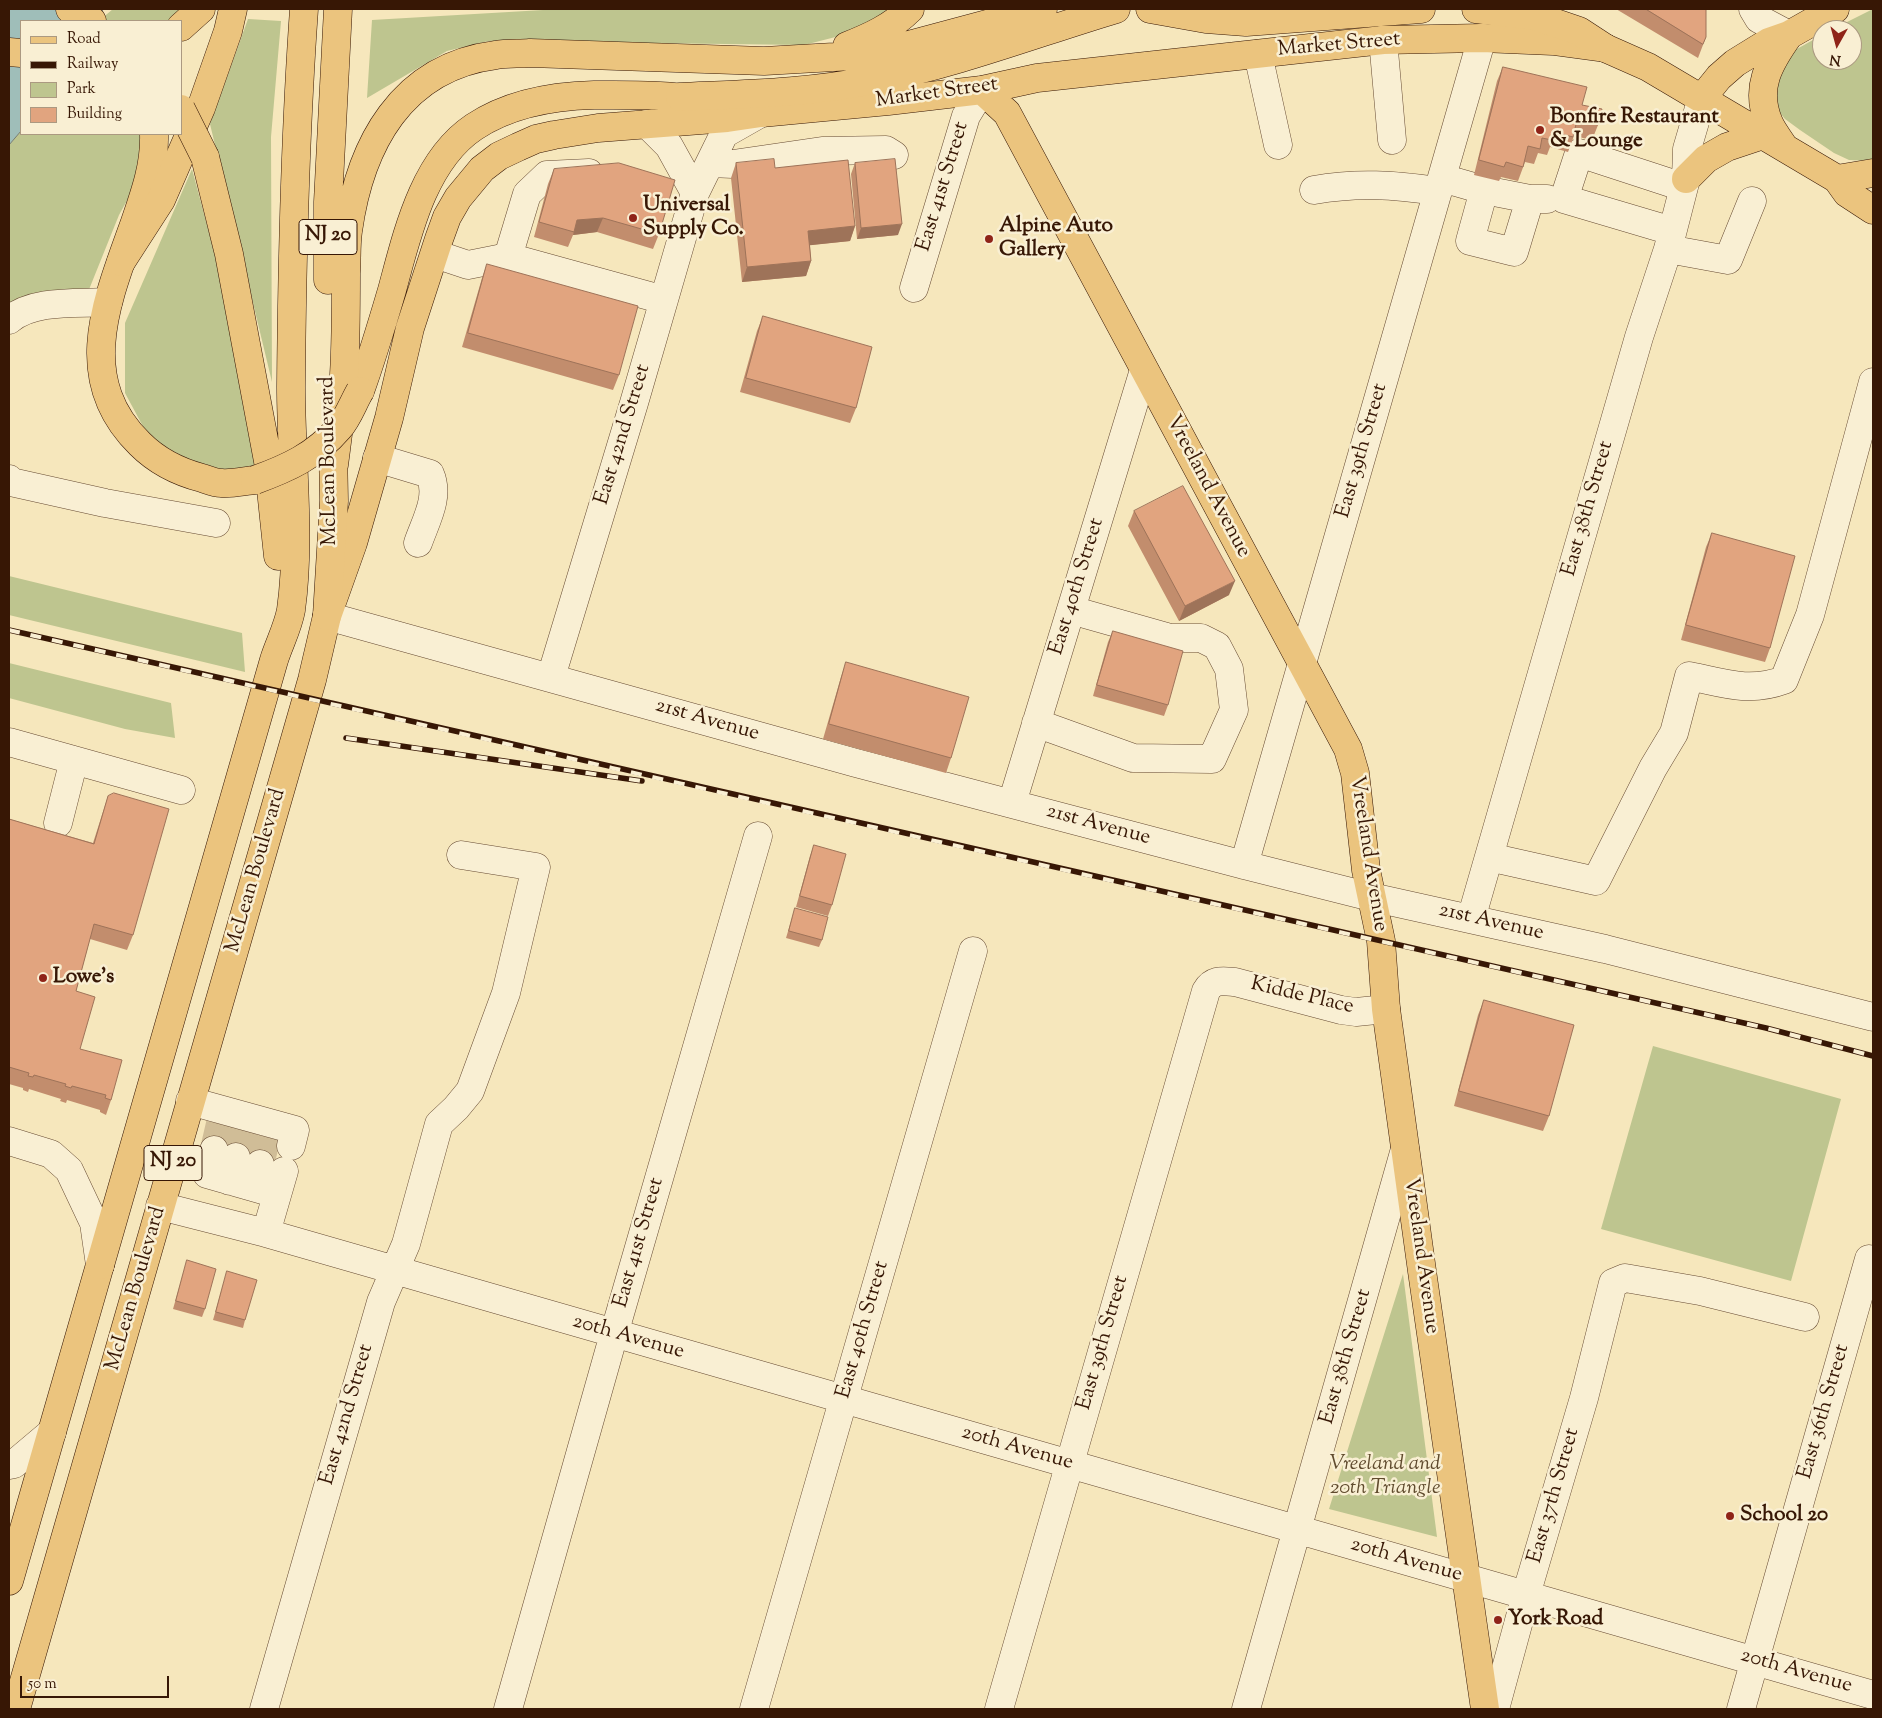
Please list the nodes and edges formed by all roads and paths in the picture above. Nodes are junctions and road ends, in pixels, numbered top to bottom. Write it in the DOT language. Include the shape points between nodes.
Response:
graph roads {
  1 [pos="70,9"];
  2 [pos="201,9"];
  3 [pos="233,9"];
  4 [pos="304,9"];
  5 [pos="338,9"];
  6 [pos="910,9"];
  7 [pos="1043,9"];
  8 [pos="1116,9"];
  9 [pos="1421,9"];
  10 [pos="1476,9"];
  11 [pos="1753,9"];
  12 [pos="1835,9"];
  13 [pos="1157,10"];
  14 [pos="90,20"];
  15 [pos="182,26"];
  16 [pos="1789,35"];
  17 [pos="1482,38"];
  18 [pos="1382,40"];
  19 [pos="1605,48"];
  20 [pos="1258,54"];
  21 [pos="800,59"];
  22 [pos="982,90"];
  23 [pos="680,97"];
  24 [pos="1702,98"];
  25 [pos="182,111"];
  26 [pos="762,113"];
  27 [pos="647,124"];
  28 [pos="154,135"];
  29 [pos="1392,140"];
  30 [pos="1774,142"];
  31 [pos="1278,145"];
  32 [pos="894,155"];
  33 [pos="710,163"];
  34 [pos="615,173"];
  35 [pos="1873,173"];
  36 [pos="1837,179"];
  37 [pos="661,181"];
  38 [pos="1685,183"];
  39 [pos="1440,185"];
  40 [pos="1314,190"];
  41 [pos="1484,190"];
  42 [pos="695,193"];
  43 [pos="1530,199"];
  44 [pos="1564,199"];
  45 [pos="1752,201"];
  46 [pos="1873,210"];
  47 [pos="1670,240"];
  48 [pos="435,254"];
  49 [pos="508,257"];
  50 [pos="121,262"];
  51 [pos="914,288"];
  52 [pos="664,300"];
  53 [pos="108,302"];
  54 [pos="9,320"];
  55 [pos="1144,370"];
  56 [pos="1873,382"];
  57 [pos="377,458"];
  58 [pos="334,466"];
  59 [pos="9,480"];
  60 [pos="216,523"];
  61 [pos="418,543"];
  62 [pos="1071,610"];
  63 [pos="327,616"];
  64 [pos="274,660"];
  65 [pos="1302,664"];
  66 [pos="551,677"];
  67 [pos="1036,723"];
  68 [pos="9,742"];
  69 [pos="74,760"];
  70 [pos="181,790"];
  71 [pos="1012,803"];
  72 [pos="58,823"];
  73 [pos="758,836"];
  74 [pos="461,855"];
  75 [pos="1489,857"];
  76 [pos="1244,865"];
  77 [pos="1372,897"];
  78 [pos="1471,919"];
  79 [pos="973,951"];
  80 [pos="1217,981"];
  81 [pos="1386,1009"];
  82 [pos="1873,1017"];
  83 [pos="190,1101"];
  84 [pos="9,1141"];
  85 [pos="1405,1149"];
  86 [pos="160,1206"];
  87 [pos="266,1233"];
  88 [pos="1869,1259"];
  89 [pos="100,1265"];
  90 [pos="394,1270"];
  91 [pos="1805,1317"];
  92 [pos="614,1334"];
  93 [pos="844,1400"];
  94 [pos="52,1432"];
  95 [pos="1069,1464"];
  96 [pos="9,1465"];
  97 [pos="1298,1530"];
  98 [pos="9,1574"];
  99 [pos="1467,1578"];
  100 [pos="1526,1596"];
  101 [pos="1755,1661"];
  102 [pos="1873,1695"];
  103 [pos="16,1709"];
  104 [pos="264,1709"];
  105 [pos="508,1709"];
  106 [pos="754,1709"];
  107 [pos="999,1709"];
  108 [pos="1246,1709"];
  109 [pos="1485,1709"];
  110 [pos="1496,1709"];
  111 [pos="1741,1709"];
  1 -- 14 [label="main road"];
  2 -- 15 [label="main road"];
  3 -- 50 [label="main road" via="201,108 161,200"];
  4 -- 64 [label="main road, McLean Boulevard / NJ 20" via="292,243 294,564 291,612"];
  5 -- 58 [label="main road, McLean Boulevard / NJ 20" via="328,202 328,395"];
  6 -- 21 [label="main road" via="899,20 869,37 843,48"];
  7 -- 21 [label="main road" via="905,46 852,56"];
  8 -- 23 [label="main road" via="951,61 872,81 783,92"];
  9 -- 13 [label="main road" via="1246,22"];
  10 -- 19 [label="main road" via="1535,16 1579,31"];
  11 -- 16 [label="street" via="1759,19"];
  12 -- 16 [label="main road"];
  16 -- 24 [label="main road" via="1768,42 1735,63"];
  16 -- 30 [label="main road" via="1765,75 1764,105"];
  17 -- 18 [label="main road, Market Street"];
  17 -- 19 [label="main road, Market Street" via="1553,41"];
  17 -- 39 [label="street, East 39th Street"];
  18 -- 20 [label="main road, Market Street"];
  18 -- 29 [label="street"];
  19 -- 24 [label="main road, Market Street" via="1648,67"];
  20 -- 22 [label="main road, Market Street" via="1037,78"];
  20 -- 31 [label="street"];
  21 -- 58 [label="main road" via="495,55 458,64 427,80 400,103 383,125 369,152 356,190 347,233 344,376"];
  22 -- 26 [label="main road, Market Street"];
  22 -- 51 [label="street, East 41st Street" via="966,116"];
  22 -- 55 [label="main road, Vreeland Avenue" via="1007,113"];
  23 -- 26 [label="main road"];
  23 -- 53 [label="main road, bridge" via="572,96 539,100 503,112 467,133 446,154 427,185 411,223 360,391 340,427 316,451 287,468 255,480 220,483 180,472 150,454 126,431 109,401 101,366"];
  24 -- 30 [label="main road, Market Street"];
  24 -- 38 [label="street, East 38th Street" via="1687,149"];
  25 -- 64 [label="main road, bridge" via="205,157 229,254 268,461 280,590"];
  26 -- 27 [label="main road"];
  26 -- 33 [label="street, East 42nd Street" via="724,134"];
  27 -- 42 [label="street" via="669,146"];
  27 -- 48 [label="main road" via="554,134 499,156 482,169 458,198 447,217"];
  28 -- 50 [label="main road" via="155,152 149,183"];
  30 -- 36 [label="main road, Market Street"];
  30 -- 38 [label="main road" via="1730,146 1706,159"];
  32 -- 33 [label="street" via="886,150 822,151 733,164"];
  33 -- 42 [label="street, East 42nd Street"];
  34 -- 49 [label="street" via="547,175 527,194"];
  35 -- 36 [label="main road"];
  36 -- 46 [label="main road, Market Street" via="1847,193"];
  37 -- 42 [label="street"];
  38 -- 44 [label="street" via="1579,153"];
  38 -- 47 [label="street, East 38th Street"];
  39 -- 40 [label="street" via="1374,184"];
  39 -- 41 [label="street"];
  39 -- 65 [label="street, East 39th Street"];
  41 -- 43 [label="street"];
  41 -- 43 [label="street" via="1470,241 1514,252"];
  42 -- 52 [label="street, East 42nd Street"];
  43 -- 44 [label="street"];
  44 -- 47 [label="street"];
  45 -- 47 [label="street" via="1728,260"];
  47 -- 75 [label="street, East 38th Street"];
  48 -- 49 [label="street" via="468,265"];
  48 -- 57 [label="main road" via="410,328"];
  49 -- 52 [label="street"];
  50 -- 53 [label="main road"];
  52 -- 66 [label="street, East 42nd Street"];
  53 -- 54 [label="street" via="41,306 16,314"];
  55 -- 62 [label="street, East 40th Street"];
  55 -- 65 [label="main road, Vreeland Avenue"];
  56 -- 75 [label="street" via="1810,615 1784,680 1769,686 1744,688 1689,676 1674,733 1596,881"];
  57 -- 61 [label="street" via="430,474 435,494"];
  57 -- 63 [label="main road" via="353,543"];
  58 -- 63 [label="main road, McLean Boulevard / NJ 20"];
  59 -- 60 [label="street" via="105,504"];
  62 -- 67 [label="street, East 40th Street"];
  62 -- 67 [label="street" via="1170,638 1201,638 1217,646 1230,669 1234,710 1212,759 1133,758"];
  63 -- 66 [label="street, 21st Avenue"];
  63 -- 83 [label="main road, McLean Boulevard / NJ 20" via="312,680"];
  64 -- 89 [label="main road, McLean Boulevard / NJ 20"];
  65 -- 76 [label="street, East 39th Street"];
  65 -- 77 [label="main road, Vreeland Avenue" via="1348,749 1355,773"];
  66 -- 71 [label="street, 21st Avenue"];
  67 -- 71 [label="street, East 40th Street"];
  68 -- 69 [label="street"];
  69 -- 70 [label="street"];
  69 -- 72 [label="street"];
  71 -- 76 [label="street, 21st Avenue"];
  73 -- 92 [label="street, East 41st Street"];
  74 -- 90 [label="street, East 42nd Street" via="536,867 506,992 470,1091 439,1124 406,1244"];
  75 -- 78 [label="street, East 38th Street"];
  76 -- 77 [label="street, 21st Avenue"];
  77 -- 78 [label="street, 21st Avenue"];
  77 -- 81 [label="main road, Vreeland Avenue" via="1380,940"];
  78 -- 82 [label="street, 21st Avenue" via="1606,949"];
  79 -- 93 [label="street, East 40th Street"];
  80 -- 81 [label="street, Kidde Place" via="1235,982 1341,1010"];
  80 -- 95 [label="street, East 39th Street" via="1210,985 1202,1004"];
  81 -- 85 [label="main road, Vreeland Avenue"];
  83 -- 86 [label="main road, McLean Boulevard / NJ 20"];
  83 -- 87 [label="street" via="254,1148"];
  84 -- 89 [label="street" via="51,1154 69,1170 94,1223"];
  85 -- 97 [label="street, East 38th Street"];
  85 -- 99 [label="main road, Vreeland Avenue"];
  86 -- 87 [label="street, 20th Avenue"];
  86 -- 103 [label="main road, McLean Boulevard / NJ 20"];
  87 -- 90 [label="street, 20th Avenue"];
  88 -- 101 [label="street, East 36th Street"];
  89 -- 94 [label="main road, McLean Boulevard / NJ 20"];
  90 -- 92 [label="street, 20th Avenue"];
  90 -- 104 [label="street, East 42nd Street" via="381,1302"];
  91 -- 100 [label="street, East 37th Street" via="1700,1291 1625,1278 1613,1282 1584,1398"];
  92 -- 93 [label="street, 20th Avenue"];
  92 -- 105 [label="street, East 41st Street"];
  93 -- 95 [label="street, 20th Avenue"];
  93 -- 106 [label="street, East 40th Street"];
  94 -- 96 [label="street"];
  94 -- 98 [label="main road, McLean Boulevard / NJ 20"];
  95 -- 97 [label="street, 20th Avenue"];
  95 -- 107 [label="street, East 39th Street"];
  97 -- 99 [label="street, 20th Avenue"];
  97 -- 108 [label="street, East 38th Street"];
  99 -- 100 [label="street, 20th Avenue"];
  99 -- 109 [label="main road, Vreeland Avenue"];
  100 -- 101 [label="street, 20th Avenue"];
  100 -- 110 [label="street, East 37th Street"];
  101 -- 102 [label="street, 20th Avenue"];
  101 -- 111 [label="street, East 36th Street"];
}
